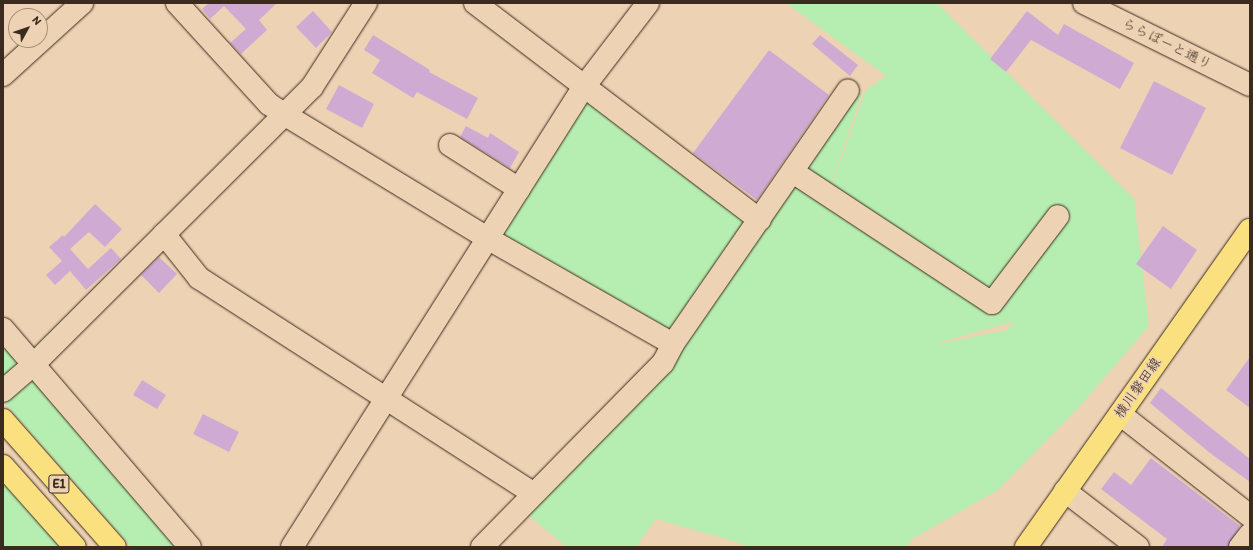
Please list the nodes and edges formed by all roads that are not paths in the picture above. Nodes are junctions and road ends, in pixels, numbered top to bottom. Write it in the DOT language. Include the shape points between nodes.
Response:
graph roads {
  1 [pos="82,3"];
  2 [pos="177,3"];
  3 [pos="366,3"];
  4 [pos="475,3"];
  5 [pos="648,3"];
  6 [pos="1084,3"];
  7 [pos="3,75"];
  8 [pos="1250,85"];
  9 [pos="582,88"];
  10 [pos="848,90"];
  11 [pos="284,114"];
  12 [pos="450,145"];
  13 [pos="793,172"];
  14 [pos="519,188"];
  15 [pos="1058,216"];
  16 [pos="760,220"];
  17 [pos="1250,230"];
  18 [pos="164,234"];
  19 [pos="487,238"];
  20 [pos="3,329"];
  21 [pos="673,344"];
  22 [pos="28,370"];
  23 [pos="3,390"];
  24 [pos="385,400"];
  25 [pos="1120,414"];
  26 [pos="3,420"];
  27 [pos="3,466"];
  28 [pos="1065,491"];
  29 [pos="533,493"];
  30 [pos="1250,516"];
  31 [pos="1250,534"];
  32 [pos="75,547"];
  33 [pos="115,547"];
  34 [pos="190,547"];
  35 [pos="292,547"];
  36 [pos="482,547"];
  37 [pos="1026,547"];
  38 [pos="1138,547"];
  39 [pos="1240,547"];
  1 -- 7 [label="street"];
  2 -- 11 [label="street" via="269,104"];
  3 -- 11 [label="street" via="312,87"];
  4 -- 9 [label="street"];
  5 -- 9 [label="street"];
  6 -- 8 [label="street, ららぽーと通り"];
  9 -- 14 [label="street"];
  9 -- 16 [label="street"];
  10 -- 13 [label="street"];
  11 -- 18 [label="street"];
  11 -- 19 [label="street"];
  12 -- 14 [label="street"];
  13 -- 15 [label="street" via="992,304"];
  13 -- 16 [label="street"];
  14 -- 19 [label="street"];
  16 -- 21 [label="street"];
  17 -- 25 [label="main road, 横川磐田線"];
  18 -- 22 [label="street"];
  18 -- 24 [label="street" via="199,278"];
  19 -- 21 [label="street"];
  19 -- 24 [label="street"];
  20 -- 22 [label="street"];
  21 -- 29 [label="street" via="663,363"];
  22 -- 23 [label="street"];
  22 -- 34 [label="street"];
  24 -- 29 [label="street"];
  24 -- 35 [label="street"];
  25 -- 28 [label="main road, 横川磐田線"];
  25 -- 30 [label="street"];
  26 -- 33 [label="main road, E1"];
  27 -- 32 [label="main road, E1"];
  28 -- 37 [label="main road, 横川磐田線"];
  28 -- 38 [label="street"];
  29 -- 36 [label="street"];
  31 -- 39 [label="street"];
}
